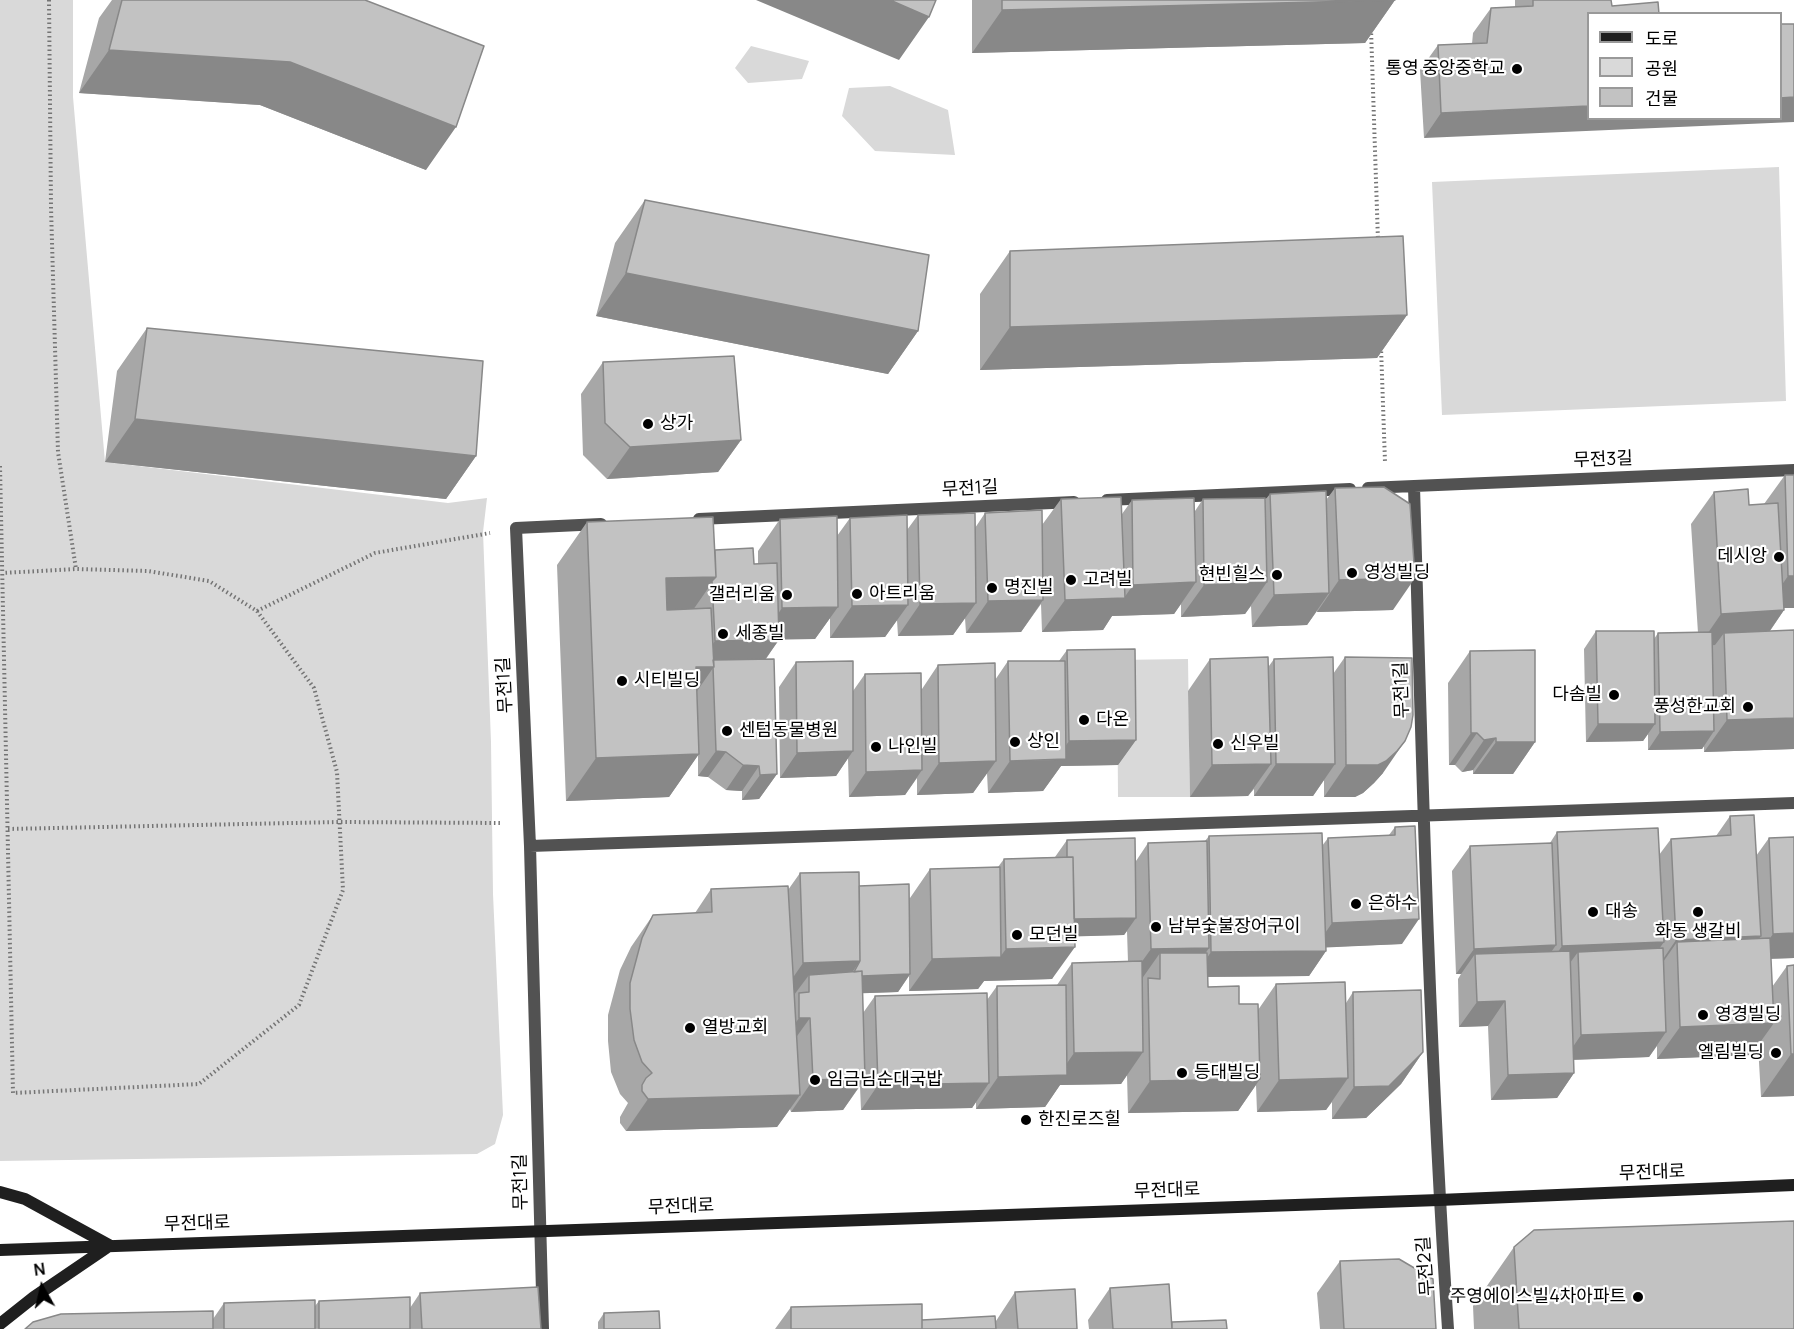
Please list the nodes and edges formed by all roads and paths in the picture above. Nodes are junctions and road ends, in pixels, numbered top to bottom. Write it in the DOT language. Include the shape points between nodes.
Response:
graph roads {
  1 [pos="49,0"];
  2 [pos="1371,24"];
  3 [pos="1378,249"];
  4 [pos="1381,345"];
  5 [pos="0,466"];
  6 [pos="1794,470"];
  7 [pos="1414,486"];
  8 [pos="1386,487"];
  9 [pos="682,520"];
  10 [pos="611,524"];
  11 [pos="516,528"];
  12 [pos="76,569"];
  13 [pos="3,573"];
  14 [pos="257,611"];
  15 [pos="1794,803"];
  16 [pos="1424,815"];
  17 [pos="339,822"];
  18 [pos="529,823"];
  19 [pos="8,830"];
  20 [pos="530,846"];
  21 [pos="1794,1185"];
  22 [pos="0,1192"];
  23 [pos="1439,1200"];
  24 [pos="540,1230"];
  25 [pos="110,1245"];
  26 [pos="0,1250"];
  27 [pos="0,1324"];
  28 [pos="543,1329"];
  29 [pos="1448,1329"];
  1 -- 12 [label="path" via="58,452"];
  2 -- 3 [label="path"];
  4 -- 8 [label="path"];
  5 -- 13 [label="path"];
  6 -- 7 [label="street, 무전3길"];
  7 -- 8 [label="street, 무전1길"];
  7 -- 16 [label="street, 무전1길"];
  8 -- 9 [label="street, 무전1길"];
  10 -- 11 [label="street"];
  11 -- 14 [label="path" via="375,553"];
  11 -- 18 [label="street, 무전1길"];
  12 -- 13 [label="path"];
  12 -- 14 [label="path" via="148,571 209,581"];
  13 -- 19 [label="path"];
  14 -- 17 [label="path" via="315,688 337,772"];
  15 -- 16 [label="street"];
  16 -- 20 [label="street"];
  16 -- 23 [label="street, 무전1길"];
  17 -- 18 [label="path"];
  17 -- 19 [label="path"];
  17 -- 19 [label="path" via="343,890 299,1005 199,1084 13,1093"];
  18 -- 20 [label="street, 무전1길"];
  20 -- 24 [label="street, 무전1길"];
  21 -- 23 [label="street, 무전대로"];
  22 -- 25 [label="street" via="25,1199"];
  23 -- 24 [label="street, 무전대로"];
  23 -- 29 [label="street, 무전2길"];
  24 -- 25 [label="street, 무전대로"];
  24 -- 28 [label="street"];
  25 -- 26 [label="street, 무전대로"];
  25 -- 27 [label="street"];
}
